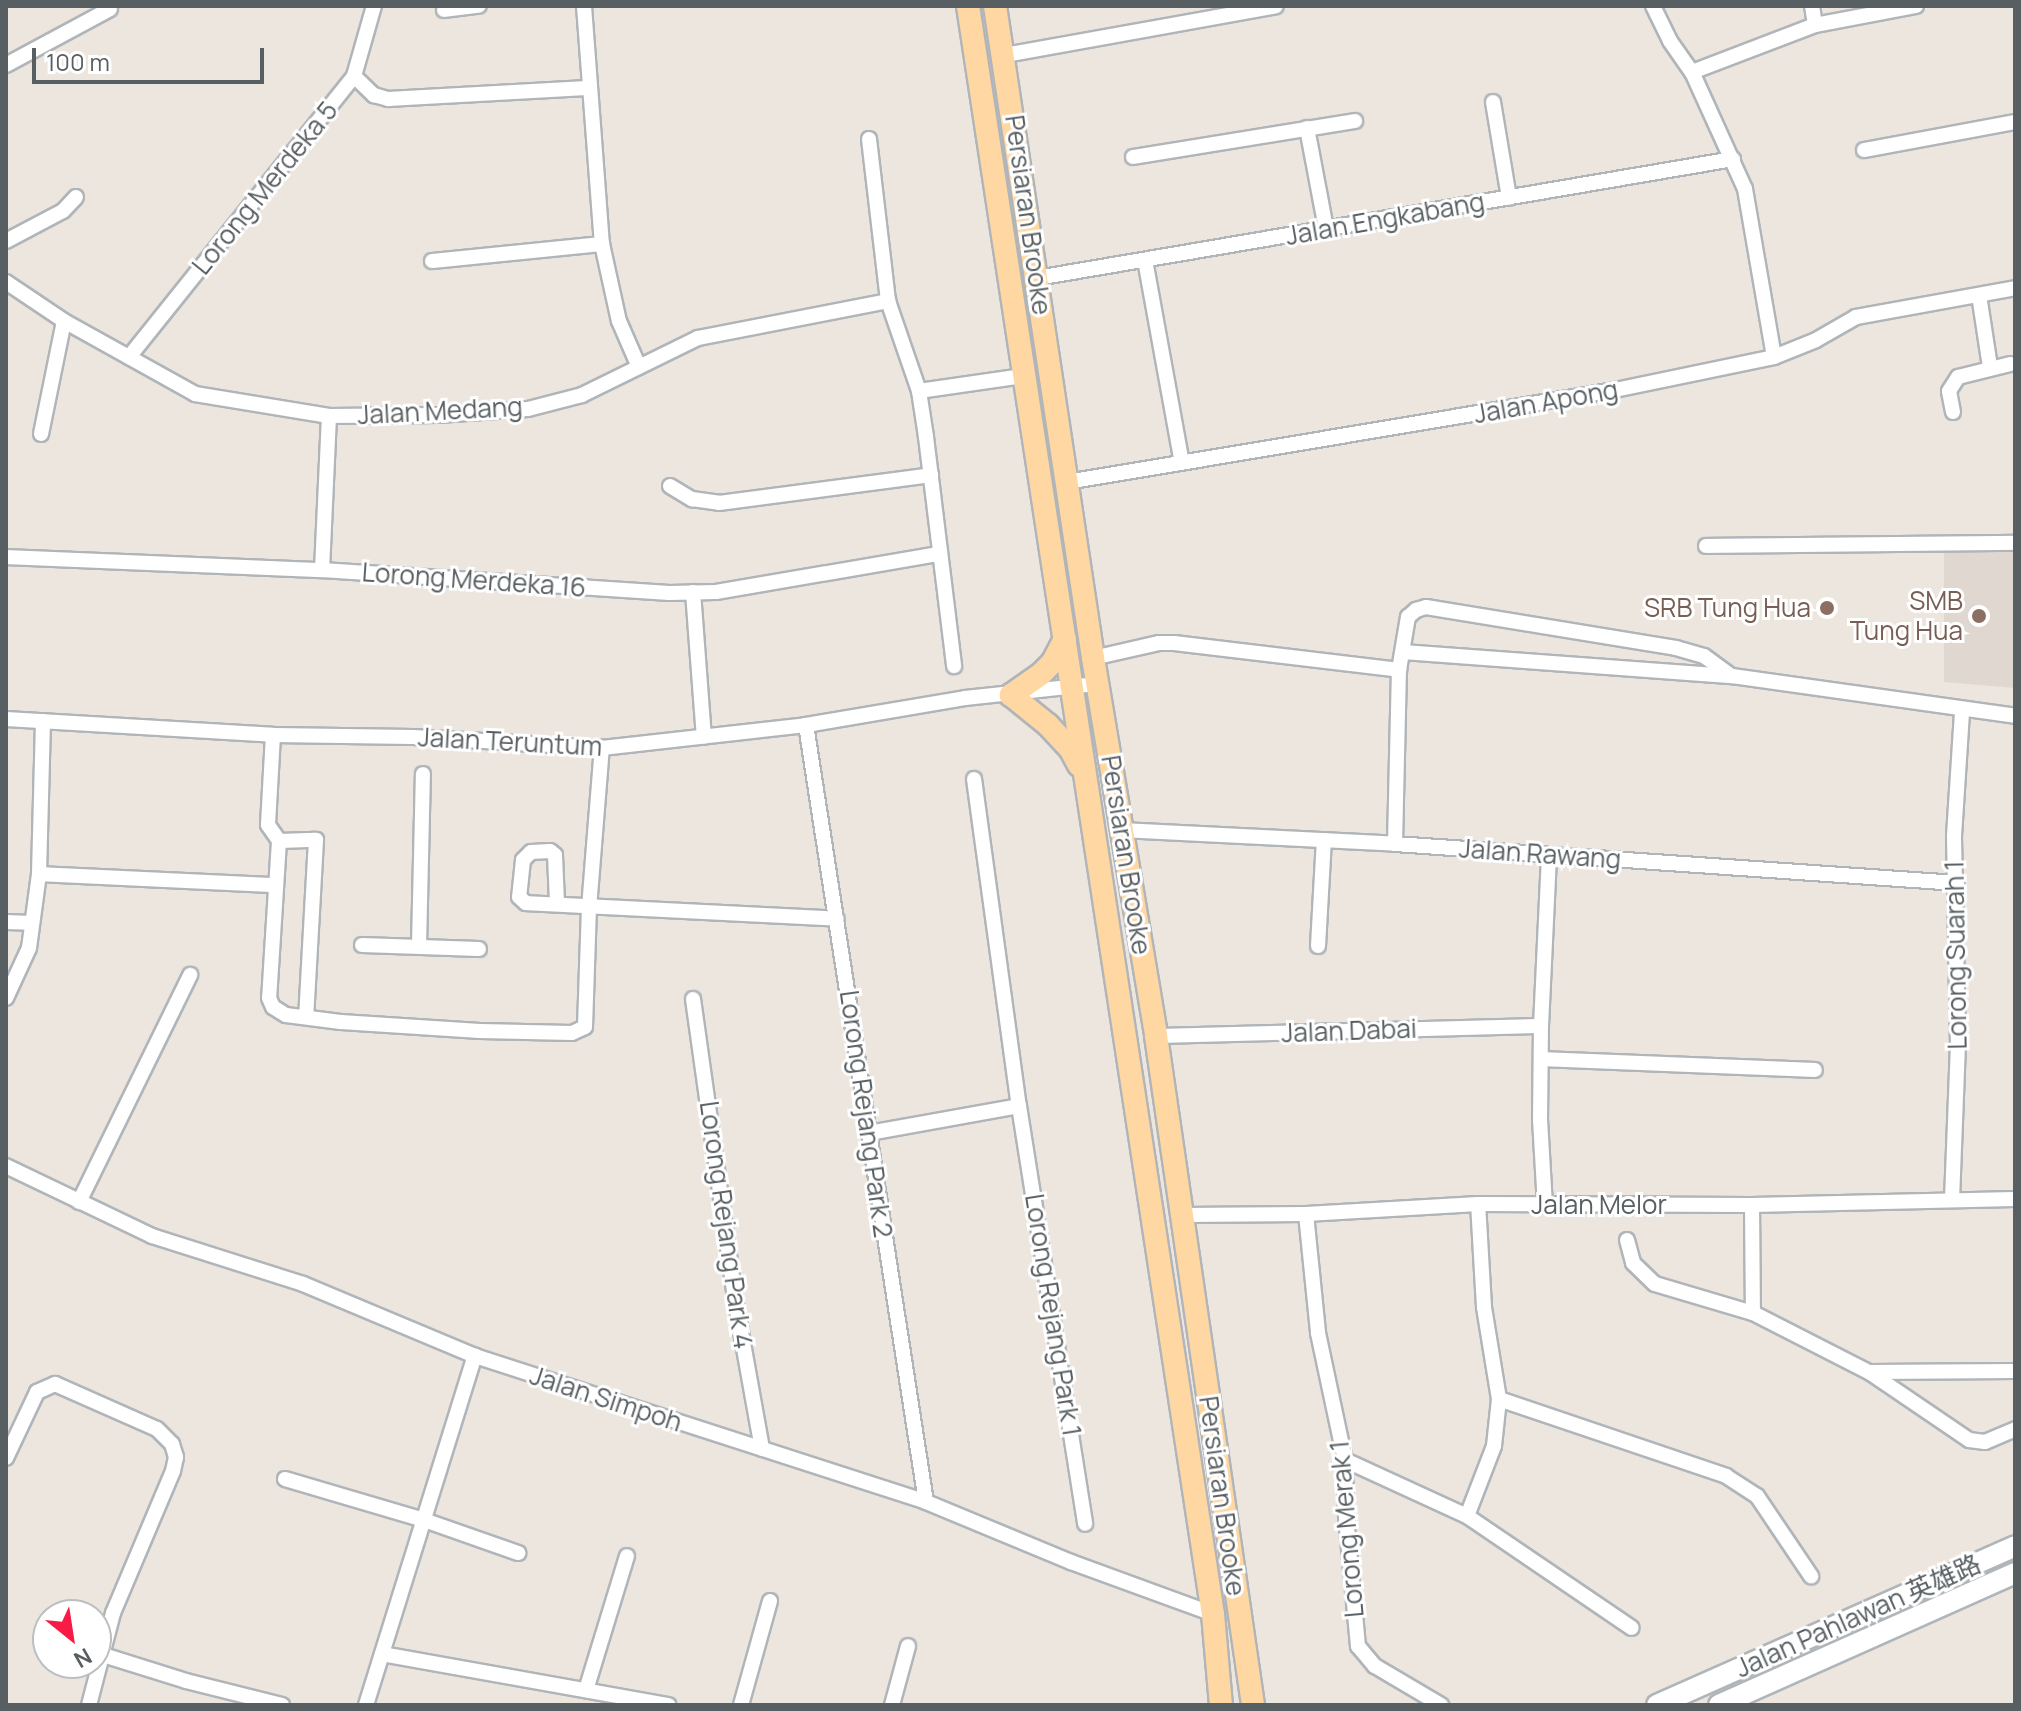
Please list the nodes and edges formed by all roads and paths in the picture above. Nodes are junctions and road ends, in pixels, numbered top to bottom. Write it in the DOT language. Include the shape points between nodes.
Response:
graph roads {
  1 [pos="374,6"];
  2 [pos="479,6"];
  3 [pos="584,6"];
  4 [pos="968,6"];
  5 [pos="995,6"];
  6 [pos="1276,6"];
  7 [pos="1653,6"];
  8 [pos="1812,6"];
  9 [pos="1916,6"];
  10 [pos="110,9"];
  11 [pos="444,10"];
  12 [pos="1815,25"];
  13 [pos="1005,55"];
  14 [pos="6,65"];
  15 [pos="1692,72"];
  16 [pos="354,76"];
  17 [pos="587,88"];
  18 [pos="1493,102"];
  19 [pos="1355,121"];
  20 [pos="2015,122"];
  21 [pos="1307,128"];
  22 [pos="869,139"];
  23 [pos="1864,150"];
  24 [pos="1133,157"];
  25 [pos="1733,159"];
  26 [pos="76,197"];
  27 [pos="1509,198"];
  28 [pos="1326,229"];
  29 [pos="6,241"];
  30 [pos="602,244"];
  31 [pos="1145,260"];
  32 [pos="432,261"];
  33 [pos="1037,278"];
  34 [pos="6,282"];
  35 [pos="2015,288"];
  36 [pos="1979,295"];
  37 [pos="888,301"];
  38 [pos="64,321"];
  39 [pos="129,357"];
  40 [pos="1774,357"];
  41 [pos="2010,364"];
  42 [pos="639,367"];
  43 [pos="1990,367"];
  44 [pos="1023,376"];
  45 [pos="919,391"];
  46 [pos="1953,412"];
  47 [pos="329,416"];
  48 [pos="41,434"];
  49 [pos="1182,463"];
  50 [pos="931,475"];
  51 [pos="1067,482"];
  52 [pos="670,486"];
  53 [pos="2015,543"];
  54 [pos="1706,546"];
  55 [pos="939,554"];
  56 [pos="6,557"];
  57 [pos="322,570"];
  58 [pos="693,592"];
  59 [pos="1065,639"];
  60 [pos="1403,652"];
  61 [pos="1093,658"];
  62 [pos="954,666"];
  63 [pos="1399,670"];
  64 [pos="1732,676"];
  65 [pos="1097,684"];
  66 [pos="1072,687"];
  67 [pos="1011,695"];
  68 [pos="1962,711"];
  69 [pos="2015,716"];
  70 [pos="6,719"];
  71 [pos="43,721"];
  72 [pos="806,725"];
  73 [pos="273,735"];
  74 [pos="704,737"];
  75 [pos="602,748"];
  76 [pos="1084,773"];
  77 [pos="423,774"];
  78 [pos="974,779"];
  79 [pos="1123,830"];
  80 [pos="1324,840"];
  81 [pos="279,841"];
  82 [pos="1395,844"];
  83 [pos="1549,855"];
  84 [pos="39,874"];
  85 [pos="1957,883"];
  86 [pos="275,885"];
  87 [pos="557,903"];
  88 [pos="589,908"];
  89 [pos="837,919"];
  90 [pos="6,922"];
  91 [pos="31,923"];
  92 [pos="362,945"];
  93 [pos="419,946"];
  94 [pos="1318,946"];
  95 [pos="479,949"];
  96 [pos="190,975"];
  97 [pos="6,998"];
  98 [pos="693,999"];
  99 [pos="306,1017"];
  100 [pos="1541,1026"];
  101 [pos="1156,1036"];
  102 [pos="1541,1059"];
  103 [pos="1815,1070"];
  104 [pos="1019,1106"];
  105 [pos="869,1133"];
  106 [pos="6,1166"];
  107 [pos="2015,1199"];
  108 [pos="1952,1200"];
  109 [pos="79,1202"];
  110 [pos="1478,1204"];
  111 [pos="1752,1205"];
  112 [pos="1545,1206"];
  113 [pos="1306,1214"];
  114 [pos="1183,1215"];
  115 [pos="1627,1240"];
  116 [pos="1753,1313"];
  117 [pos="475,1356"];
  118 [pos="2015,1371"];
  119 [pos="1869,1372"];
  120 [pos="1499,1399"];
  121 [pos="2015,1429"];
  122 [pos="762,1449"];
  123 [pos="6,1458"];
  124 [pos="1345,1460"];
  125 [pos="285,1479"];
  126 [pos="926,1502"];
  127 [pos="1467,1516"];
  128 [pos="424,1520"];
  129 [pos="1085,1524"];
  130 [pos="2015,1546"];
  131 [pos="518,1553"];
  132 [pos="627,1556"];
  133 [pos="2015,1573"];
  134 [pos="1811,1576"];
  135 [pos="770,1601"];
  136 [pos="1213,1614"];
  137 [pos="112,1616"];
  138 [pos="1632,1628"];
  139 [pos="908,1646"];
  140 [pos="382,1654"];
  141 [pos="112,1658"];
  142 [pos="95,1679"];
  143 [pos="586,1690"];
  144 [pos="89,1705"];
  145 [pos="282,1705"];
  146 [pos="366,1705"];
  147 [pos="669,1705"];
  148 [pos="741,1705"];
  149 [pos="892,1705"];
  150 [pos="1221,1705"];
  151 [pos="1253,1705"];
  152 [pos="1441,1705"];
  153 [pos="1657,1705"];
  154 [pos="1719,1705"];
  1 -- 16 [label="street, Lorong Merdeka 5"];
  2 -- 11 [label="street"];
  3 -- 17 [label="street"];
  4 -- 44 [label="main road, Persiaran Brooke"];
  5 -- 13 [label="main road, Persiaran Brooke"];
  6 -- 13 [label="street"];
  7 -- 15 [label="street"];
  8 -- 12 [label="street"];
  9 -- 12 [label="street"];
  10 -- 14 [label="street"];
  12 -- 15 [label="street"];
  13 -- 33 [label="main road, Persiaran Brooke"];
  15 -- 25 [label="street"];
  16 -- 17 [label="street" via="374,95 388,99"];
  16 -- 39 [label="street, Lorong Merdeka 5"];
  17 -- 30 [label="street"];
  18 -- 27 [label="street"];
  19 -- 21 [label="street"];
  20 -- 23 [label="street"];
  21 -- 24 [label="street"];
  21 -- 28 [label="street"];
  22 -- 37 [label="street"];
  25 -- 27 [label="street, Jalan Engkabang"];
  25 -- 40 [label="street" via="1745,189"];
  26 -- 29 [label="street" via="63,211"];
  27 -- 28 [label="street, Jalan Engkabang"];
  28 -- 31 [label="street, Jalan Engkabang"];
  30 -- 32 [label="street"];
  30 -- 42 [label="street" via="619,321"];
  31 -- 33 [label="street, Jalan Engkabang"];
  31 -- 49 [label="street"];
  33 -- 51 [label="main road, Persiaran Brooke"];
  34 -- 38 [label="street, Jalan Medang"];
  35 -- 36 [label="street, Jalan Apong"];
  36 -- 40 [label="street, Jalan Apong" via="1856,317"];
  36 -- 43 [label="street"];
  37 -- 42 [label="street, Jalan Medang" via="698,338"];
  37 -- 45 [label="street"];
  38 -- 39 [label="street, Jalan Medang"];
  38 -- 48 [label="street"];
  39 -- 47 [label="street, Jalan Medang" via="195,394"];
  40 -- 49 [label="street, Jalan Apong" via="1615,390"];
  41 -- 43 [label="street"];
  42 -- 47 [label="street, Jalan Medang" via="582,395 528,409"];
  43 -- 46 [label="street" via="1958,377 1951,385"];
  44 -- 45 [label="street"];
  44 -- 59 [label="main road, Persiaran Brooke"];
  45 -- 50 [label="street"];
  47 -- 57 [label="street"];
  49 -- 51 [label="street, Jalan Apong"];
  50 -- 52 [label="street" via="719,503 692,499"];
  50 -- 55 [label="street"];
  51 -- 61 [label="main road, Persiaran Brooke"];
  53 -- 54 [label="street"];
  55 -- 58 [label="street, Lorong Merdeka 16"];
  55 -- 62 [label="street"];
  56 -- 57 [label="street, Lorong Merdeka 16"];
  57 -- 58 [label="street, Lorong Merdeka 16"];
  58 -- 74 [label="street"];
  59 -- 66 [label="main road, Persiaran Brooke"];
  59 -- 67 [label="main road" via="1053,662"];
  60 -- 63 [label="street"];
  60 -- 64 [label="street"];
  60 -- 64 [label="street" via="1408,617 1426,607 1676,648 1704,656"];
  61 -- 63 [label="street" via="1174,643"];
  61 -- 65 [label="main road, Persiaran Brooke"];
  63 -- 82 [label="street"];
  64 -- 68 [label="street"];
  65 -- 66 [label="street, Jalan Teruntum"];
  65 -- 79 [label="main road, Persiaran Brooke"];
  66 -- 67 [label="street, Jalan Teruntum"];
  66 -- 76 [label="main road, Persiaran Brooke"];
  67 -- 72 [label="street, Jalan Teruntum"];
  67 -- 76 [label="main road" via="1071,750"];
  68 -- 69 [label="street"];
  68 -- 85 [label="street, Lorong Suarah 1" via="1954,836"];
  70 -- 71 [label="street, Jalan Teruntum"];
  71 -- 73 [label="street, Jalan Teruntum"];
  71 -- 84 [label="street"];
  72 -- 74 [label="street, Jalan Teruntum"];
  72 -- 89 [label="street, Lorong Rejang Park 2"];
  73 -- 75 [label="street, Jalan Teruntum"];
  73 -- 81 [label="street" via="268,825"];
  74 -- 75 [label="street, Jalan Teruntum"];
  75 -- 88 [label="street"];
  76 -- 136 [label="main road, Persiaran Brooke"];
  77 -- 93 [label="street"];
  78 -- 104 [label="street, Lorong Rejang Park 1"];
  79 -- 80 [label="street, Jalan Rawang"];
  79 -- 101 [label="main road, Persiaran Brooke"];
  80 -- 82 [label="street, Jalan Rawang"];
  80 -- 94 [label="street"];
  81 -- 86 [label="street"];
  81 -- 99 [label="street" via="316,840"];
  82 -- 83 [label="street, Jalan Rawang"];
  83 -- 85 [label="street, Jalan Rawang"];
  83 -- 100 [label="street"];
  84 -- 86 [label="street"];
  84 -- 91 [label="street"];
  85 -- 108 [label="street, Lorong Suarah 1"];
  86 -- 99 [label="street" via="269,998 277,1011"];
  87 -- 88 [label="street"];
  88 -- 89 [label="street"];
  88 -- 99 [label="street" via="586,1023 578,1032 480,1031"];
  89 -- 105 [label="street, Lorong Rejang Park 2"];
  90 -- 91 [label="street"];
  91 -- 97 [label="street" via="29,948"];
  92 -- 93 [label="street"];
  93 -- 95 [label="street"];
  96 -- 109 [label="street"];
  98 -- 122 [label="street, Lorong Rejang Park 4"];
  100 -- 101 [label="street, Jalan Dabai"];
  100 -- 102 [label="street"];
  101 -- 114 [label="main road, Persiaran Brooke"];
  102 -- 103 [label="street"];
  102 -- 112 [label="street"];
  104 -- 105 [label="street"];
  104 -- 129 [label="street, Lorong Rejang Park 1"];
  105 -- 126 [label="street, Lorong Rejang Park 2"];
  106 -- 109 [label="street, Jalan Simpoh"];
  107 -- 108 [label="street, Jalan Melor"];
  108 -- 111 [label="street, Jalan Melor"];
  109 -- 117 [label="street, Jalan Simpoh" via="152,1236 303,1284"];
  110 -- 112 [label="street, Jalan Melor"];
  110 -- 113 [label="street, Jalan Melor"];
  110 -- 120 [label="street" via="1484,1307"];
  111 -- 112 [label="street, Jalan Melor"];
  111 -- 116 [label="street"];
  113 -- 114 [label="street, Jalan Melor"];
  113 -- 124 [label="street, Lorong Merak 1" via="1318,1333"];
  114 -- 151 [label="main road, Persiaran Brooke"];
  115 -- 116 [label="street" via="1640,1274 1655,1284"];
  116 -- 119 [label="street"];
  117 -- 122 [label="street, Jalan Simpoh"];
  117 -- 128 [label="street"];
  118 -- 119 [label="street"];
  119 -- 121 [label="street" via="1969,1440 1985,1442"];
  120 -- 127 [label="street" via="1494,1446"];
  120 -- 134 [label="street" via="1726,1476 1757,1496"];
  122 -- 126 [label="street, Jalan Simpoh"];
  123 -- 137 [label="street" via="37,1392 55,1384 157,1429 172,1444 173,1471"];
  124 -- 127 [label="street"];
  124 -- 152 [label="street, Lorong Merak 1" via="1358,1646 1375,1666"];
  125 -- 128 [label="street"];
  126 -- 136 [label="street, Jalan Simpoh"];
  127 -- 138 [label="street"];
  128 -- 131 [label="street"];
  128 -- 140 [label="street"];
  130 -- 153 [label="main road, Jalan Pahlawan 英雄路"];
  132 -- 143 [label="street"];
  133 -- 154 [label="main road, Jalan Pahlawan 英雄路"];
  135 -- 148 [label="street"];
  136 -- 150 [label="main road, Persiaran Brooke"];
  139 -- 149 [label="street"];
  140 -- 143 [label="street"];
  140 -- 146 [label="street"];
  141 -- 145 [label="street"];
  142 -- 144 [label="street"];
  143 -- 147 [label="street"];
}
